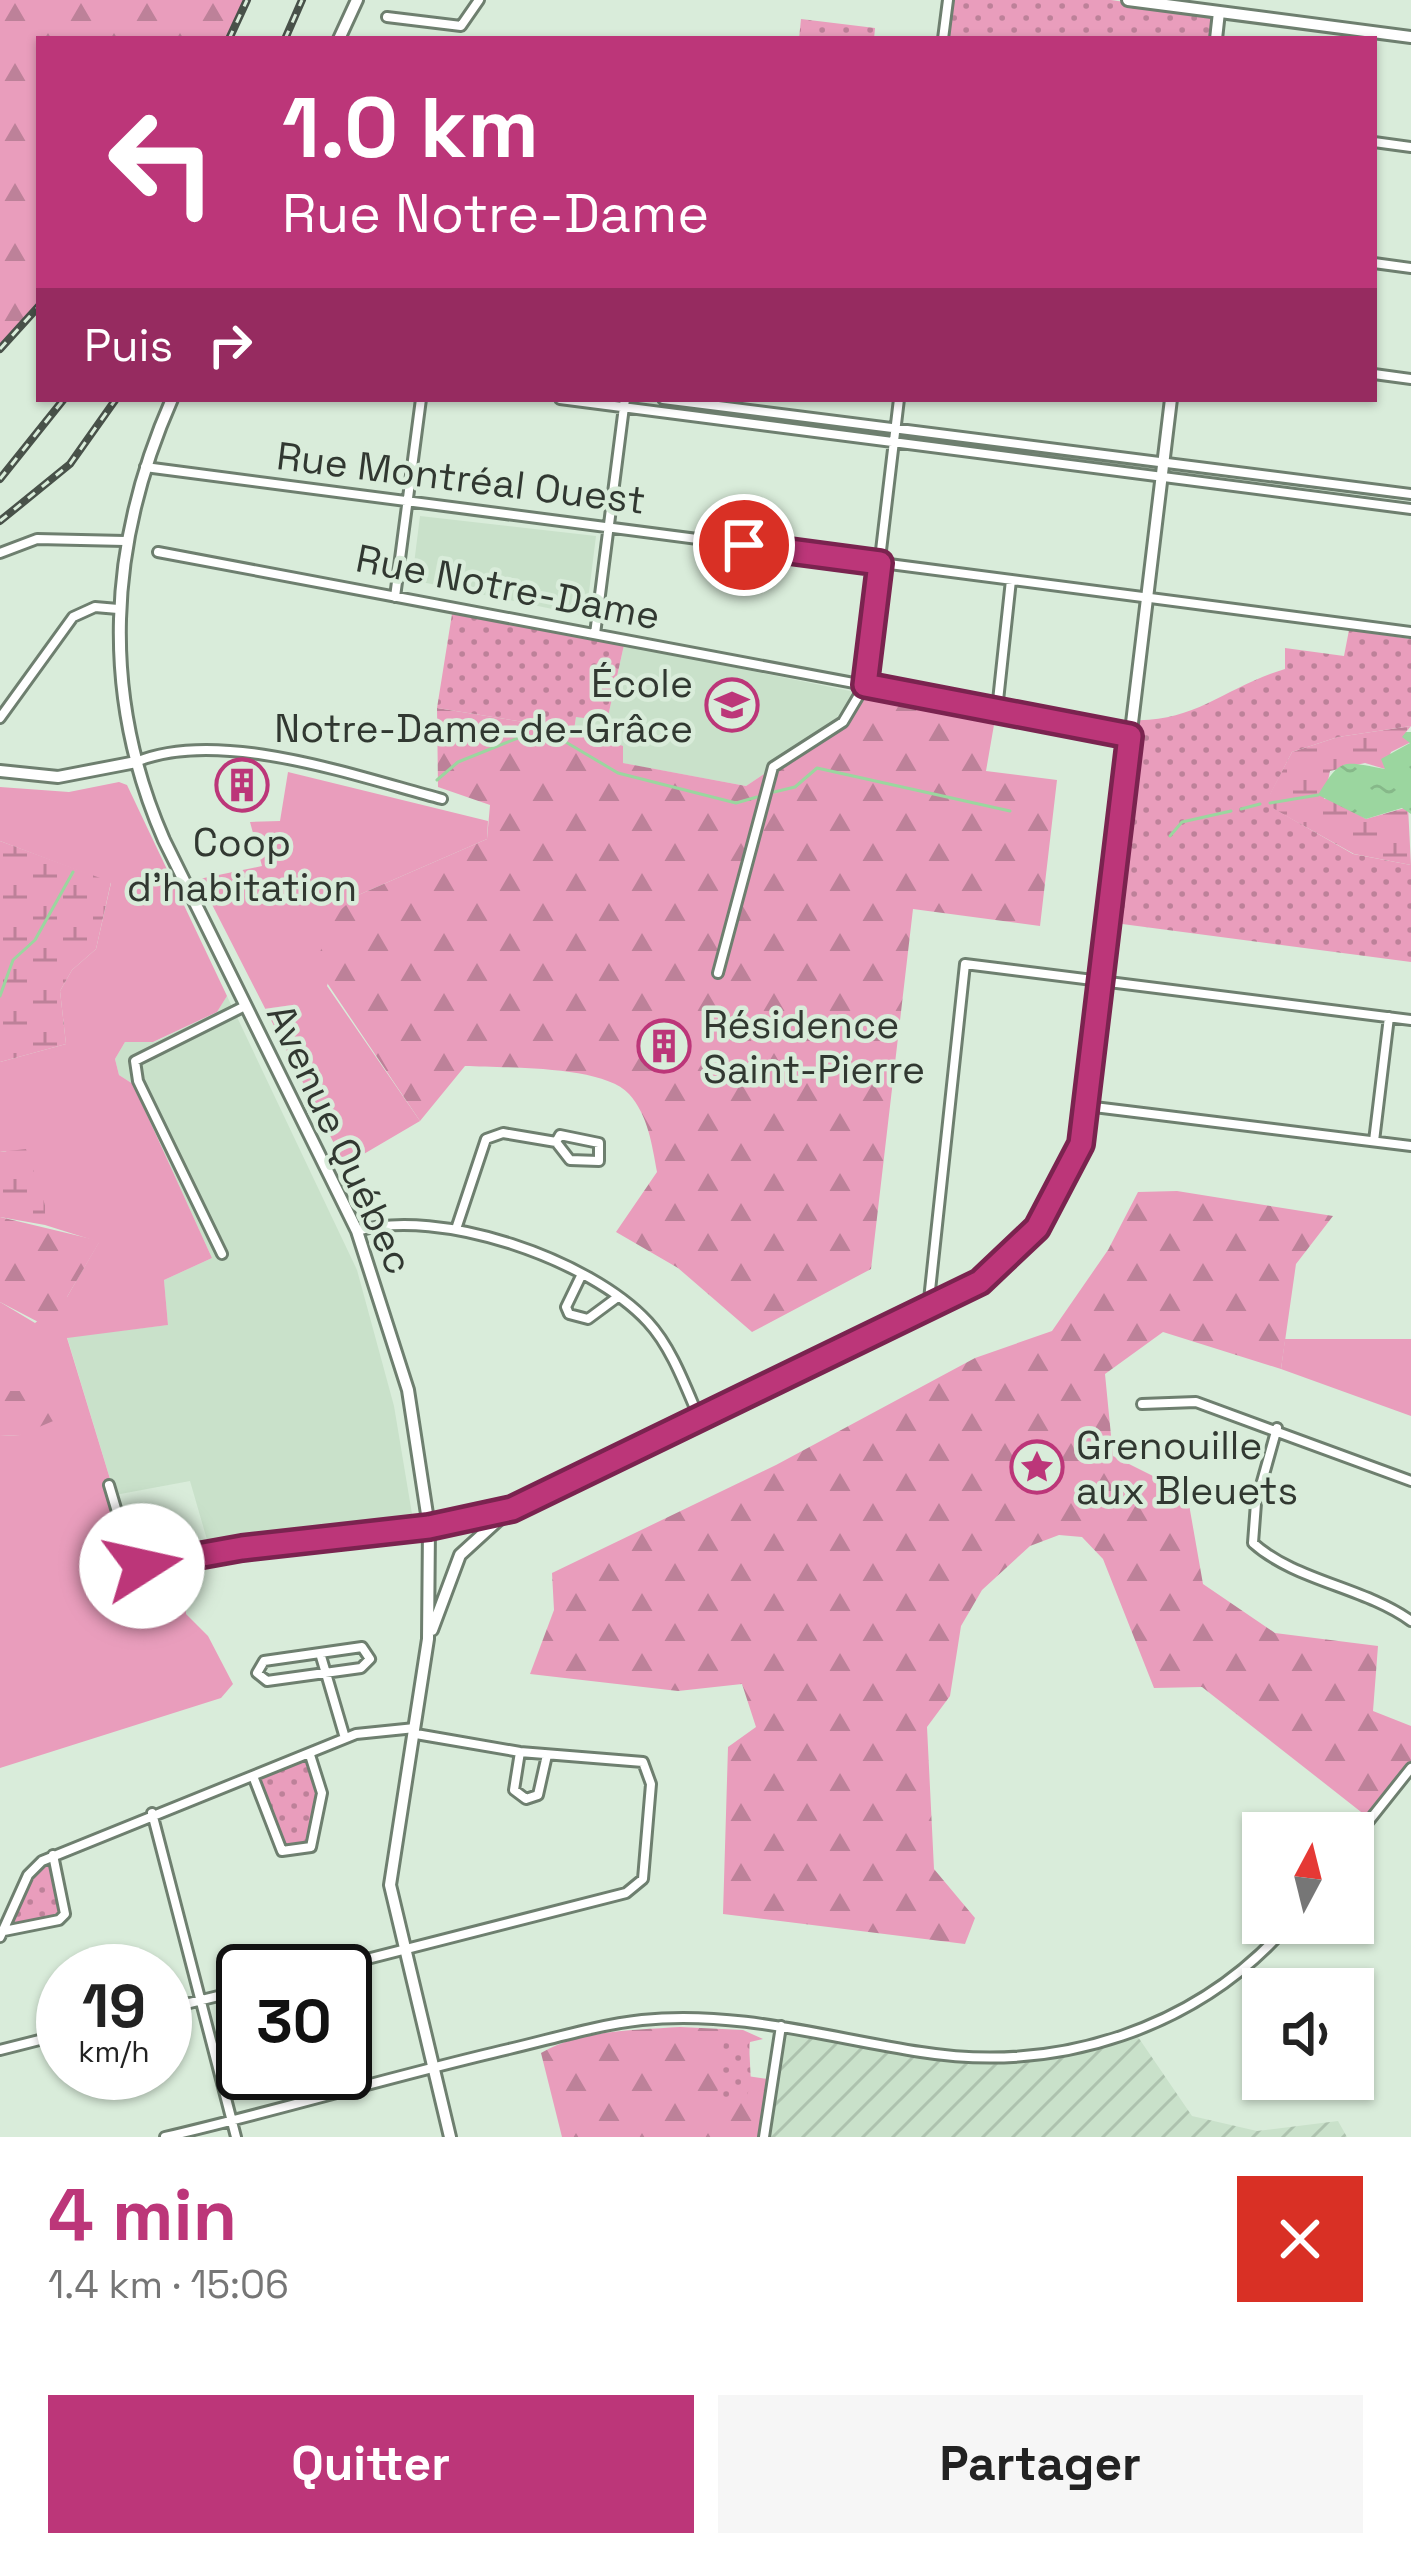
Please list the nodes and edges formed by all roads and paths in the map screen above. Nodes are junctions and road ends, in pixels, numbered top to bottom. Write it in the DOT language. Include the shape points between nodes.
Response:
graph roads {
  1 [pos="358,0"];
  2 [pos="479,0"];
  3 [pos="948,0"];
  4 [pos="1128,0"];
  5 [pos="1220,6"];
  6 [pos="387,17"];
  7 [pos="340,36"];
  8 [pos="943,36"];
  9 [pos="1216,36"];
  10 [pos="1411,37"];
  11 [pos="1377,142"];
  12 [pos="1411,147"];
  13 [pos="1377,263"];
  14 [pos="1411,268"];
  15 [pos="1377,374"];
  16 [pos="1411,379"];
  17 [pos="171,402"];
  18 [pos="421,402"];
  19 [pos="687,402"];
  20 [pos="899,402"];
  21 [pos="1172,402"];
  22 [pos="624,403"];
  23 [pos="896,428"];
  24 [pos="895,442"];
  25 [pos="1164,461"];
  26 [pos="146,467"];
  27 [pos="1162,477"];
  28 [pos="1411,494"];
  29 [pos="408,501"];
  30 [pos="1411,509"];
  31 [pos="609,527"];
  32 [pos="125,541"];
  33 [pos="158,552"];
  34 [pos="0,553"];
  35 [pos="880,563"];
  36 [pos="1011,580"];
  37 [pos="395,597"];
  38 [pos="1147,597"];
  39 [pos="118,609"];
  40 [pos="1411,632"];
  41 [pos="595,634"];
  42 [pos="865,685"];
  43 [pos="997,710"];
  44 [pos="0,718"];
  45 [pos="1130,736"];
  46 [pos="136,762"];
  47 [pos="0,771"];
  48 [pos="442,799"];
  49 [pos="718,973"];
  50 [pos="1101,981"];
  51 [pos="245,1006"];
  52 [pos="1389,1017"];
  53 [pos="1411,1020"];
  54 [pos="1086,1106"];
  55 [pos="556,1142"];
  56 [pos="1374,1142"];
  57 [pos="1411,1146"];
  58 [pos="457,1229"];
  59 [pos="357,1232"];
  60 [pos="222,1254"];
  61 [pos="580,1276"];
  62 [pos="615,1298"];
  63 [pos="928,1310"];
  64 [pos="1142,1404"];
  65 [pos="700,1421"];
  66 [pos="1277,1428"];
  67 [pos="1411,1481"];
  68 [pos="109,1485"];
  69 [pos="512,1509"];
  70 [pos="429,1527"];
  71 [pos="1411,1621"];
  72 [pos="428,1639"];
  73 [pos="320,1653"];
  74 [pos="325,1674"];
  75 [pos="416,1731"];
  76 [pos="345,1738"];
  77 [pos="520,1752"];
  78 [pos="310,1755"];
  79 [pos="547,1755"];
  80 [pos="1411,1768"];
  81 [pos="254,1776"];
  82 [pos="152,1813"];
  83 [pos="1374,1815"];
  84 [pos="53,1855"];
  85 [pos="2,1934"];
  86 [pos="1270,1944"];
  87 [pos="402,1951"];
  88 [pos="372,1958"];
  89 [pos="216,1996"];
  90 [pos="201,2000"];
  91 [pos="192,2002"];
  92 [pos="781,2026"];
  93 [pos="36,2041"];
  94 [pos="0,2050"];
  95 [pos="434,2068"];
  96 [pos="232,2121"];
  97 [pos="165,2137"];
  98 [pos="236,2137"];
  99 [pos="450,2137"];
  100 [pos="764,2137"];
  1 -- 7 [label="street"];
  2 -- 6 [label="street" via="461,26"];
  3 -- 8 [label="street"];
  4 -- 5 [label="street"];
  5 -- 9 [label="street"];
  5 -- 10 [label="street"];
  11 -- 12 [label="street"];
  13 -- 14 [label="street"];
  15 -- 16 [label="street"];
  17 -- 26 [label="street, Avenue Québec"];
  18 -- 29 [label="street"];
  19 -- 23 [label="street"];
  20 -- 23 [label="street"];
  21 -- 25 [label="street"];
  22 -- 24 [label="street"];
  22 -- 31 [label="street"];
  23 -- 24 [label="street"];
  23 -- 25 [label="street"];
  24 -- 27 [label="street"];
  24 -- 35 [label="street"];
  25 -- 27 [label="street"];
  25 -- 28 [label="street"];
  26 -- 29 [label="street, Rue Montréal Ouest"];
  26 -- 32 [label="street, Avenue Québec"];
  27 -- 30 [label="street"];
  27 -- 38 [label="street"];
  29 -- 31 [label="street, Rue Montréal Ouest"];
  29 -- 37 [label="street"];
  31 -- 35 [label="street, Rue Montréal Ouest"];
  31 -- 41 [label="street"];
  32 -- 34 [label="street" via="53,538"];
  32 -- 39 [label="street, Avenue Québec"];
  33 -- 37 [label="street, Rue Notre-Dame"];
  35 -- 36 [label="street, Rue Montréal Ouest"];
  35 -- 42 [label="street"];
  36 -- 38 [label="street, Rue Montréal Ouest"];
  36 -- 43 [label="street"];
  37 -- 41 [label="street, Rue Notre-Dame"];
  38 -- 40 [label="street, Rue Montréal Ouest"];
  38 -- 45 [label="street"];
  39 -- 44 [label="street" via="94,607 73,617"];
  39 -- 46 [label="street, Avenue Québec"];
  41 -- 42 [label="street, Rue Notre-Dame"];
  42 -- 43 [label="street, Rue Notre-Dame"];
  42 -- 49 [label="street" via="843,722 773,767"];
  43 -- 45 [label="street, Rue Notre-Dame"];
  45 -- 50 [label="street"];
  46 -- 47 [label="street" via="58,777"];
  46 -- 48 [label="street" via="232,751"];
  46 -- 51 [label="street, Avenue Québec" via="164,841"];
  50 -- 52 [label="street"];
  50 -- 54 [label="street"];
  50 -- 63 [label="street" via="965,964"];
  51 -- 59 [label="street, Avenue Québec"];
  51 -- 60 [label="street" via="135,1061"];
  52 -- 53 [label="street"];
  52 -- 56 [label="street"];
  54 -- 56 [label="street"];
  54 -- 63 [label="street" via="1073,1166 1037,1228 980,1282"];
  55 -- 55 [label="street" via="565,1133 593,1141 598,1160 570,1160"];
  55 -- 58 [label="street" via="486,1138"];
  56 -- 57 [label="street"];
  58 -- 59 [label="street" via="403,1223"];
  58 -- 61 [label="street" via="550,1257"];
  59 -- 70 [label="street, Avenue Québec" via="408,1390"];
  61 -- 62 [label="street"];
  61 -- 62 [label="street" via="569,1314 588,1319"];
  62 -- 65 [label="street" via="658,1335"];
  63 -- 65 [label="street"];
  64 -- 66 [label="street" via="1196,1402"];
  65 -- 69 [label="street"];
  66 -- 67 [label="street"];
  66 -- 71 [label="street" via="1252,1538 1261,1550"];
  68 -- 70 [label="street" via="129,1552 142,1566"];
  69 -- 70 [label="street"];
  69 -- 72 [label="street" via="460,1555"];
  70 -- 72 [label="street, Avenue Québec"];
  72 -- 75 [label="street, Avenue Québec"];
  73 -- 74 [label="street"];
  73 -- 74 [label="street" via="359,1646 370,1655 364,1667"];
  73 -- 74 [label="street" via="264,1661 256,1673 266,1681"];
  74 -- 76 [label="street"];
  75 -- 76 [label="street"];
  75 -- 77 [label="street"];
  75 -- 87 [label="street, Avenue Québec" via="390,1885"];
  76 -- 78 [label="street"];
  77 -- 79 [label="street"];
  77 -- 79 [label="street" via="514,1790 526,1799 538,1795"];
  78 -- 81 [label="street"];
  78 -- 81 [label="street" via="322,1793 311,1847 282,1851"];
  79 -- 87 [label="street" via="650,1769 649,1852 640,1885"];
  80 -- 83 [label="street"];
  81 -- 82 [label="street"];
  82 -- 84 [label="street"];
  82 -- 90 [label="street"];
  84 -- 85 [label="street" via="28,1875"];
  84 -- 85 [label="street" via="65,1914"];
  86 -- 92 [label="street" via="1211,1992 1136,2034 1050,2054 969,2058"];
  87 -- 88 [label="street"];
  87 -- 95 [label="street, Avenue Québec"];
  89 -- 90 [label="street"];
  90 -- 91 [label="street"];
  90 -- 96 [label="street"];
  92 -- 95 [label="street" via="642,2020"];
  92 -- 100 [label="street"];
  93 -- 94 [label="street"];
  95 -- 96 [label="street"];
  95 -- 99 [label="street, Avenue Québec"];
  96 -- 97 [label="street"];
  96 -- 98 [label="street"];
}
